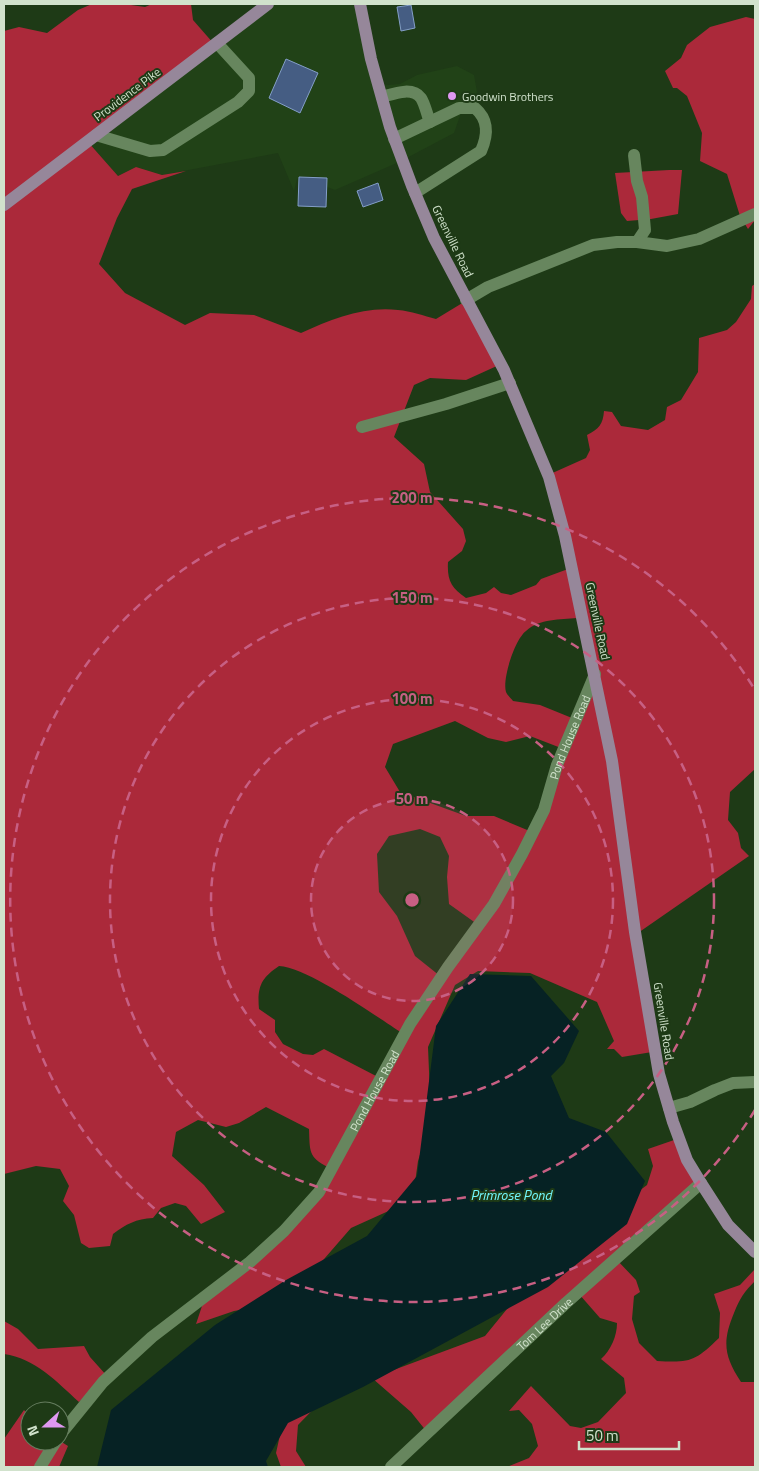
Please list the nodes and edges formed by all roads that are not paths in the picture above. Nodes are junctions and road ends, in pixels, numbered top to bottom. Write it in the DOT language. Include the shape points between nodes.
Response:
graph roads {
  1 [pos="268,4"];
  2 [pos="360,4"];
  3 [pos="217,43"];
  4 [pos="382,97"];
  5 [pos="430,122"];
  6 [pos="96,135"];
  7 [pos="394,139"];
  8 [pos="634,155"];
  9 [pos="415,193"];
  10 [pos="4,205"];
  11 [pos="755,214"];
  12 [pos="637,242"];
  13 [pos="466,300"];
  14 [pos="510,383"];
  15 [pos="362,427"];
  16 [pos="596,674"];
  17 [pos="755,1082"];
  18 [pos="669,1108"];
  19 [pos="701,1183"];
  20 [pos="755,1252"];
  21 [pos="70,1423"];
  22 [pos="50,1451"];
  23 [pos="40,1467"];
  24 [pos="391,1467"];
  1 -- 3 [label="main road, Providence Pike"];
  2 -- 4 [label="main road, Greenville Road"];
  3 -- 6 [label="main road, Providence Pike"];
  3 -- 6 [label="street" via="250,78 249,91 238,102 163,150 150,151"];
  4 -- 5 [label="street" via="403,91 413,92 420,97"];
  4 -- 7 [label="main road, Greenville Road"];
  5 -- 7 [label="street"];
  5 -- 9 [label="street" via="459,108 475,108 482,114 487,127 481,151"];
  6 -- 10 [label="main road, Providence Pike"];
  7 -- 9 [label="main road, Greenville Road"];
  8 -- 12 [label="street" via="645,230"];
  9 -- 13 [label="main road, Greenville Road"];
  11 -- 12 [label="street" via="699,239 667,246"];
  12 -- 13 [label="street" via="592,245 488,287"];
  13 -- 14 [label="main road, Greenville Road"];
  14 -- 15 [label="street"];
  14 -- 16 [label="main road, Greenville Road" via="549,477"];
  16 -- 18 [label="main road, Greenville Road" via="612,761 635,932 659,1074"];
  16 -- 21 [label="street, Pond House Road" via="558,766 544,810 522,854 494,904 410,1024 319,1192 250,1262 152,1337 103,1382"];
  17 -- 18 [label="street" via="733,1083"];
  18 -- 19 [label="main road, Greenville Road" via="687,1160"];
  19 -- 20 [label="main road, Greenville Road" via="728,1225"];
  19 -- 24 [label="street, Tom Lee Drive" via="566,1303"];
  22 -- 23 [label="street"];
}
